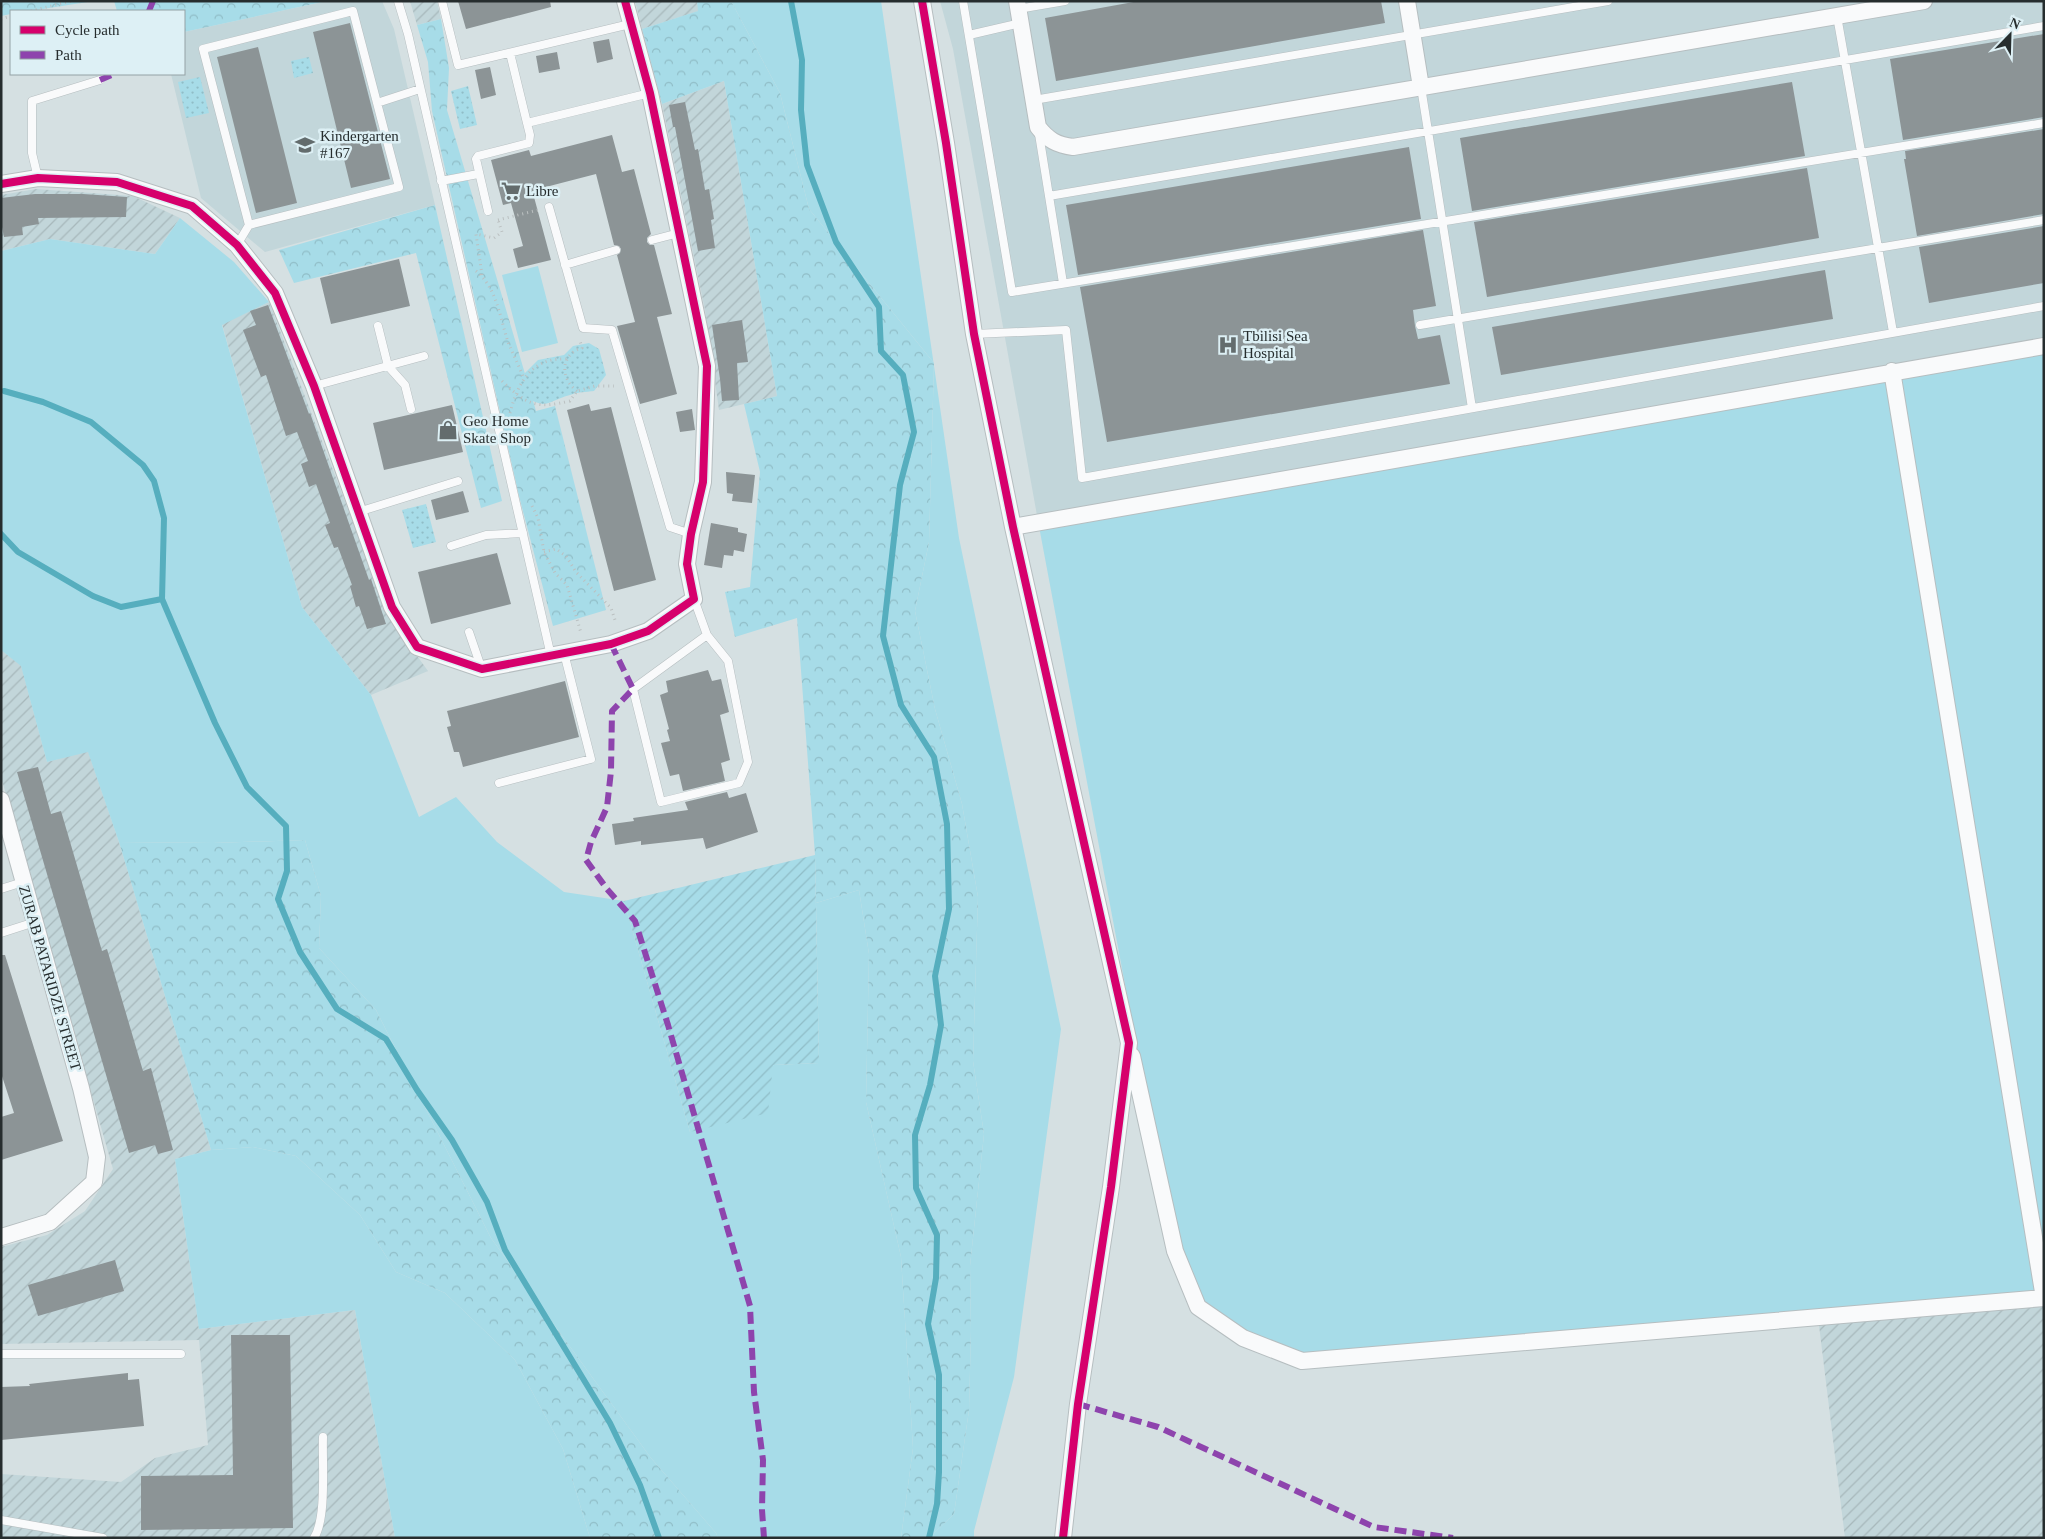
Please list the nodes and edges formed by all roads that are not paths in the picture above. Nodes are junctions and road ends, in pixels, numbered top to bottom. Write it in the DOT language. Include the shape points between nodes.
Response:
graph roads {
  1 [pos="398,1"];
  2 [pos="442,1"];
  3 [pos="625,1"];
  4 [pos="922,1"];
  5 [pos="964,1"];
  6 [pos="1065,1"];
  7 [pos="1407,1"];
  8 [pos="1608,1"];
  9 [pos="1924,1"];
  10 [pos="1836,9"];
  11 [pos="1019,11"];
  12 [pos="630,24"];
  13 [pos="2044,26"];
  14 [pos="969,35"];
  15 [pos="1413,35"];
  16 [pos="510,53"];
  17 [pos="1845,60"];
  18 [pos="100,80"];
  19 [pos="1421,87"];
  20 [pos="420,89"];
  21 [pos="650,92"];
  22 [pos="1034,100"];
  23 [pos="377,103"];
  24 [pos="527,123"];
  25 [pos="2044,123"];
  26 [pos="1038,127"];
  27 [pos="1428,131"];
  28 [pos="1862,153"];
  29 [pos="478,174"];
  30 [pos="38,178"];
  31 [pos="441,181"];
  32 [pos="1,184"];
  33 [pos="1049,196"];
  34 [pos="549,207"];
  35 [pos="488,211"];
  36 [pos="2044,220"];
  37 [pos="1442,221"];
  38 [pos="249,225"];
  39 [pos="679,233"];
  40 [pos="652,240"];
  41 [pos="237,245"];
  42 [pos="1878,247"];
  43 [pos="616,250"];
  44 [pos="565,265"];
  45 [pos="1063,283"];
  46 [pos="2044,306"];
  47 [pos="1458,318"];
  48 [pos="1420,324"];
  49 [pos="378,326"];
  50 [pos="1893,332"];
  51 [pos="974,334"];
  52 [pos="2044,346"];
  53 [pos="424,356"];
  54 [pos="388,366"];
  55 [pos="1892,371"];
  56 [pos="314,386"];
  57 [pos="1472,408"];
  58 [pos="411,409"];
  59 [pos="458,481"];
  60 [pos="358,512"];
  61 [pos="1013,526"];
  62 [pos="523,533"];
  63 [pos="691,534"];
  64 [pos="451,546"];
  65 [pos="694,599"];
  66 [pos="469,632"];
  67 [pos="707,635"];
  68 [pos="558,654"];
  69 [pos="482,669"];
  70 [pos="499,783"];
  71 [pos="1,800"];
  72 [pos="23,882"];
  73 [pos="1,889"];
  74 [pos="36,922"];
  75 [pos="1,933"];
  76 [pos="1129,1043"];
  77 [pos="1,1237"];
  78 [pos="2044,1298"];
  79 [pos="1,1354"];
  80 [pos="181,1354"];
  81 [pos="323,1437"];
  82 [pos="1,1520"];
  83 [pos="102,1538"];
  84 [pos="314,1538"];
  85 [pos="1064,1538"];
  1 -- 20 [label="lane"];
  2 -- 16 [label="lane" via="458,65"];
  3 -- 12 [label="street"];
  4 -- 51 [label="street"];
  5 -- 14 [label="lane"];
  6 -- 11 [label="lane"];
  7 -- 15 [label="street"];
  8 -- 15 [label="lane"];
  9 -- 10 [label="street"];
  10 -- 17 [label="lane"];
  10 -- 19 [label="street"];
  11 -- 14 [label="lane"];
  11 -- 22 [label="street"];
  12 -- 16 [label="lane"];
  12 -- 21 [label="street"];
  13 -- 17 [label="lane"];
  14 -- 45 [label="lane" via="1012,292"];
  15 -- 19 [label="street"];
  15 -- 22 [label="lane"];
  16 -- 24 [label="lane"];
  17 -- 27 [label="lane"];
  17 -- 28 [label="lane"];
  18 -- 30 [label="lane" via="32,100 32,152"];
  19 -- 26 [label="street" via="1073,147 1058,145 1045,137"];
  19 -- 27 [label="lane"];
  20 -- 23 [label="lane"];
  20 -- 31 [label="lane"];
  21 -- 24 [label="lane"];
  21 -- 39 [label="street"];
  22 -- 26 [label="street"];
  23 -- 38 [label="lane" via="398,187"];
  23 -- 38 [label="lane" via="353,11 203,49"];
  24 -- 29 [label="lane" via="528,143 478,156"];
  25 -- 28 [label="lane"];
  26 -- 33 [label="lane"];
  27 -- 33 [label="lane"];
  27 -- 37 [label="lane"];
  28 -- 37 [label="lane"];
  28 -- 42 [label="lane"];
  29 -- 31 [label="lane"];
  29 -- 35 [label="lane"];
  30 -- 32 [label="street"];
  30 -- 41 [label="street" via="118,182 192,206"];
  31 -- 62 [label="lane"];
  33 -- 45 [label="lane"];
  34 -- 44 [label="lane"];
  36 -- 42 [label="lane"];
  37 -- 45 [label="lane"];
  37 -- 47 [label="lane"];
  38 -- 41 [label="lane"];
  39 -- 40 [label="lane"];
  39 -- 63 [label="street" via="707,366 703,482"];
  41 -- 56 [label="street" via="275,292"];
  42 -- 47 [label="lane"];
  42 -- 50 [label="lane"];
  43 -- 44 [label="lane"];
  44 -- 63 [label="lane" via="583,328 612,330 670,527"];
  46 -- 50 [label="lane"];
  47 -- 48 [label="lane"];
  47 -- 57 [label="lane"];
  49 -- 54 [label="lane"];
  50 -- 57 [label="lane"];
  51 -- 57 [label="lane" via="1066,330 1082,478"];
  51 -- 61 [label="street"];
  52 -- 55 [label="street"];
  53 -- 54 [label="lane"];
  54 -- 56 [label="lane"];
  54 -- 58 [label="lane" via="405,385"];
  55 -- 61 [label="street"];
  55 -- 78 [label="street"];
  56 -- 60 [label="street"];
  59 -- 60 [label="lane"];
  60 -- 69 [label="street" via="392,608 418,647"];
  61 -- 76 [label="street"];
  62 -- 64 [label="lane" via="486,535"];
  62 -- 68 [label="lane"];
  63 -- 65 [label="street" via="687,564"];
  65 -- 67 [label="lane"];
  65 -- 68 [label="street" via="648,631"];
  66 -- 69 [label="lane"];
  67 -- 67 [label="lane" via="633,689 661,802 739,783 748,762 728,661"];
  68 -- 69 [label="street"];
  68 -- 70 [label="lane" via="591,759"];
  71 -- 72 [label="street, ZURAB PATARIDZE STREET"];
  72 -- 73 [label="lane"];
  72 -- 74 [label="street, ZURAB PATARIDZE STREET"];
  74 -- 75 [label="lane"];
  74 -- 77 [label="street, ZURAB PATARIDZE STREET" via="97,1157 94,1182 50,1222"];
  76 -- 78 [label="street" via="1175,1251 1198,1308 1243,1338 1302,1361"];
  76 -- 85 [label="street" via="1078,1404"];
  79 -- 80 [label="lane"];
  81 -- 84 [label="lane" via="322,1515"];
  82 -- 83 [label="lane"];
}
